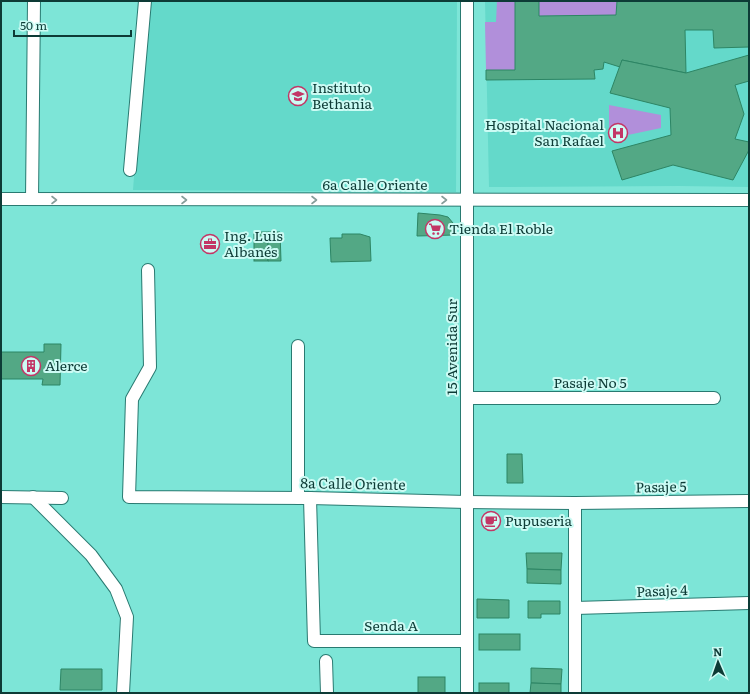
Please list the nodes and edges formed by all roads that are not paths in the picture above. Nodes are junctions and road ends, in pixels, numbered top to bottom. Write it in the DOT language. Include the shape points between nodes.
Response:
graph roads {
  1 [pos="34,1"];
  2 [pos="145,1"];
  3 [pos="467,1"];
  4 [pos="130,170"];
  5 [pos="1,199"];
  6 [pos="32,200"];
  7 [pos="467,200"];
  8 [pos="749,200"];
  9 [pos="148,270"];
  10 [pos="298,346"];
  11 [pos="467,398"];
  12 [pos="714,398"];
  13 [pos="1,497"];
  14 [pos="33,497"];
  15 [pos="62,498"];
  16 [pos="304,498"];
  17 [pos="748,501"];
  18 [pos="467,502"];
  19 [pos="575,503"];
  20 [pos="749,603"];
  21 [pos="575,608"];
  22 [pos="467,641"];
  23 [pos="326,661"];
  24 [pos="123,693"];
  25 [pos="327,693"];
  26 [pos="467,693"];
  27 [pos="575,693"];
  1 -- 6 [label="street"];
  2 -- 4 [label="street"];
  3 -- 7 [label="street, 15 Avenida Sur"];
  5 -- 6 [label="street, 6a Calle Oriente"];
  6 -- 7 [label="street, 6a Calle Oriente, one-way"];
  7 -- 8 [label="street, 6a Calle Oriente"];
  7 -- 11 [label="street, 15 Avenida Sur"];
  9 -- 16 [label="street, 8a Calle Oriente" via="150,367 132,399 129,497"];
  10 -- 16 [label="street"];
  11 -- 12 [label="street, Pasaje No 5"];
  11 -- 18 [label="street, 15 Avenida Sur"];
  13 -- 14 [label="street"];
  14 -- 15 [label="street"];
  14 -- 24 [label="street" via="92,555 116,589 127,617"];
  16 -- 18 [label="street, 8a Calle Oriente"];
  16 -- 22 [label="street, Senda A" via="314,641"];
  17 -- 19 [label="street, Pasaje 5"];
  18 -- 19 [label="street, 8a Calle Oriente"];
  18 -- 22 [label="street, 15 Avenida Sur"];
  19 -- 21 [label="street"];
  20 -- 21 [label="street, Pasaje 4"];
  21 -- 27 [label="street"];
  22 -- 26 [label="street, 15 Avenida Sur"];
  23 -- 25 [label="street"];
}
